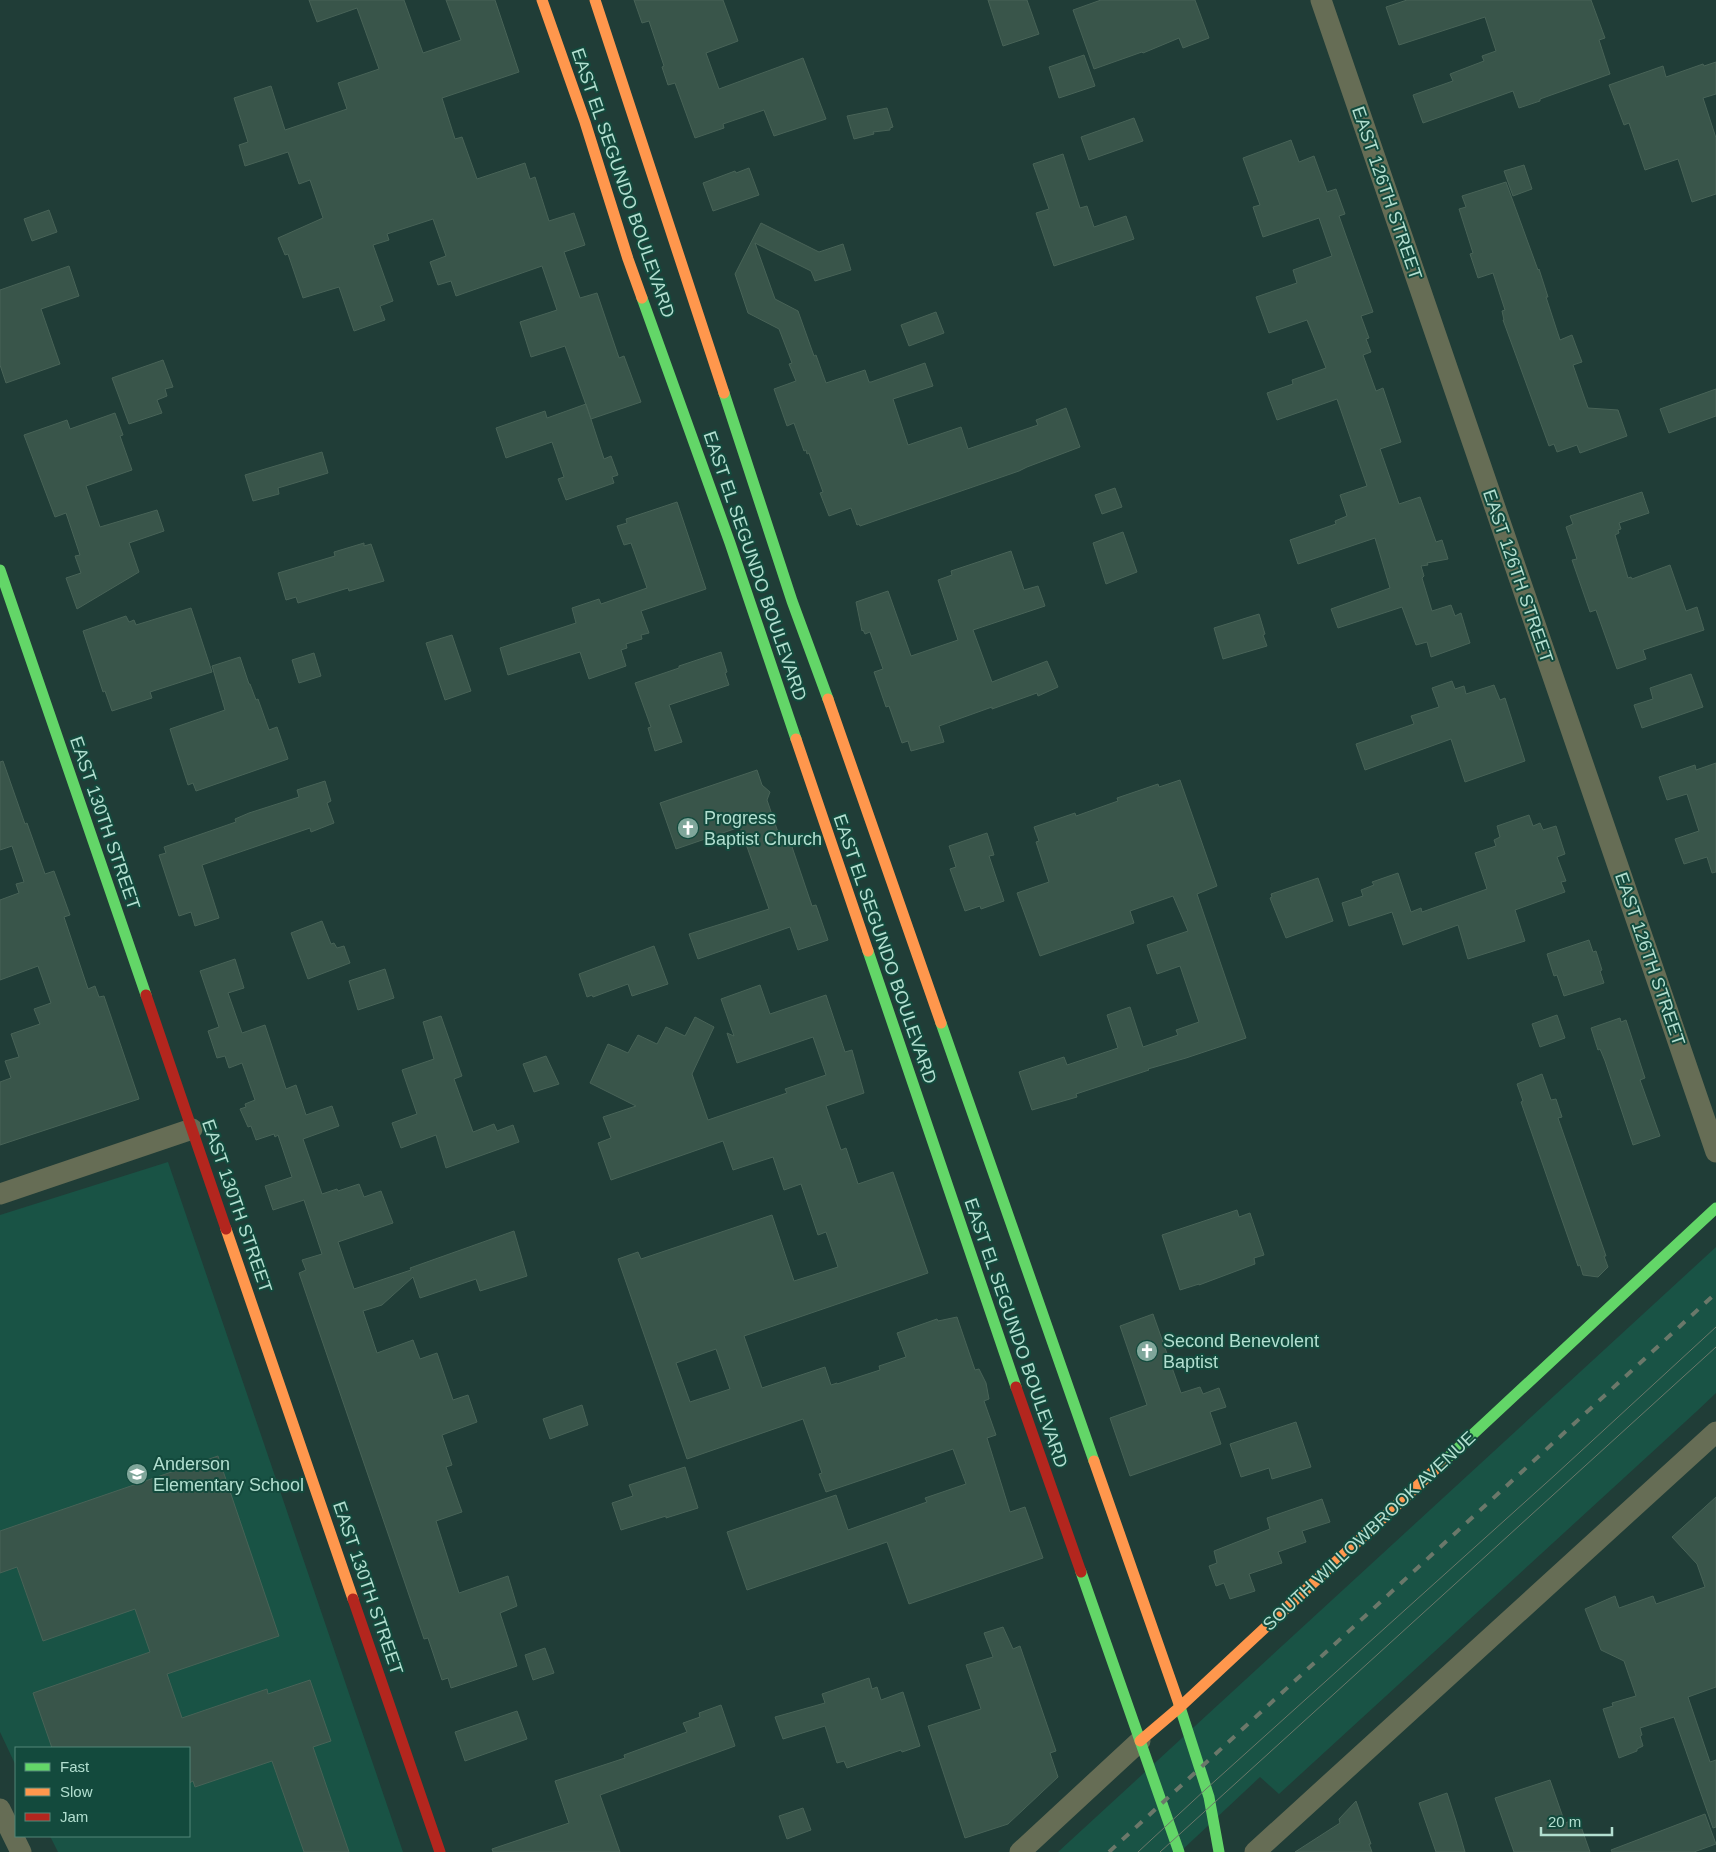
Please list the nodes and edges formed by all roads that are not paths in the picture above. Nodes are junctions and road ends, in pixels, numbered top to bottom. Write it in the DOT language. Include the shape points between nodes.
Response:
graph roads {
  1 [pos="542,0"];
  2 [pos="595,0"];
  3 [pos="1320,0"];
  4 [pos="0,570"];
  5 [pos="192,1129"];
  6 [pos="1716,1152"];
  7 [pos="0,1194"];
  8 [pos="1716,1208"];
  9 [pos="1716,1432"];
  10 [pos="1180,1707"];
  11 [pos="1140,1741"];
  12 [pos="0,1809"];
  13 [pos="22,1852"];
  14 [pos="440,1852"];
  15 [pos="1020,1852"];
  16 [pos="1179,1852"];
  17 [pos="1219,1852"];
  18 [pos="1256,1852"];
  1 -- 11 [label="main road, EAST EL SEGUNDO BOULEVARD" via="628,259 720,516 1003,1350"];
  2 -- 10 [label="main road, EAST EL SEGUNDO BOULEVARD" via="792,601"];
  3 -- 6 [label="street, EAST 126TH STREET"];
  4 -- 5 [label="main road, EAST 130TH STREET"];
  5 -- 7 [label="street"];
  5 -- 14 [label="main road, EAST 130TH STREET"];
  8 -- 10 [label="main road, SOUTH WILLOWBROOK AVENUE"];
  9 -- 18 [label="street"];
  10 -- 11 [label="main road, SOUTH WILLOWBROOK AVENUE"];
  10 -- 17 [label="main road, EAST EL SEGUNDO BOULEVARD" via="1211,1804"];
  11 -- 15 [label="street, SOUTH WILLOWBROOK AVENUE"];
  11 -- 16 [label="main road, EAST EL SEGUNDO BOULEVARD"];
  12 -- 13 [label="street"];
}
